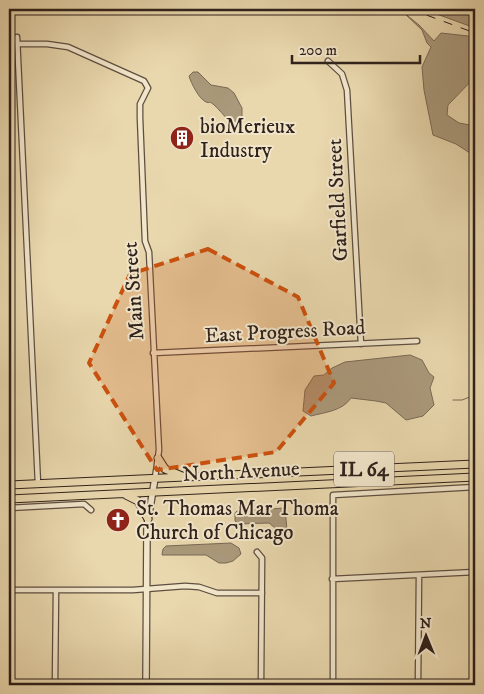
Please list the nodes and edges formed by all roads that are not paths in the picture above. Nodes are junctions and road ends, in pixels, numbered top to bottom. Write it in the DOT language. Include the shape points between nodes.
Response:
graph roads {
  1 [pos="17,37"];
  2 [pos="18,44"];
  3 [pos="328,61"];
  4 [pos="417,341"];
  5 [pos="361,344"];
  6 [pos="154,353"];
  7 [pos="158,458"];
  8 [pos="475,464"];
  9 [pos="188,477"];
  10 [pos="155,478"];
  11 [pos="475,478"];
  12 [pos="38,484"];
  13 [pos="9,485"];
  14 [pos="475,487"];
  15 [pos="152,494"];
  16 [pos="126,495"];
  17 [pos="9,499"];
  18 [pos="9,508"];
  19 [pos="92,510"];
  20 [pos="148,519"];
  21 [pos="257,552"];
  22 [pos="475,572"];
  23 [pos="419,575"];
  24 [pos="332,579"];
  25 [pos="147,589"];
  26 [pos="9,590"];
  27 [pos="56,590"];
  28 [pos="262,593"];
  29 [pos="475,684"];
  30 [pos="56,685"];
  31 [pos="146,685"];
  32 [pos="261,685"];
  33 [pos="332,685"];
  34 [pos="418,685"];
  35 [pos="458,685"];
  1 -- 2 [label="street"];
  2 -- 6 [label="street, Main Street" via="68,47 144,81 148,88 140,104 140,118"];
  2 -- 12 [label="street"];
  3 -- 5 [label="street, Garfield Street" via="342,74 348,90"];
  4 -- 5 [label="street, East Progress Road"];
  5 -- 6 [label="street, East Progress Road"];
  6 -- 7 [label="street, Main Street"];
  7 -- 9 [label="main road" via="165,469"];
  7 -- 10 [label="street, Main Street"];
  8 -- 9 [label="main road, North Avenue / IL 64"];
  9 -- 10 [label="main road, North Avenue / IL 64"];
  10 -- 12 [label="main road, North Avenue / IL 64"];
  10 -- 15 [label="street, Main Street"];
  11 -- 15 [label="main road, North Avenue / IL 64"];
  12 -- 13 [label="main road, North Avenue / IL 64"];
  14 -- 24 [label="street" via="333,495"];
  15 -- 16 [label="main road, North Avenue / IL 64"];
  15 -- 20 [label="street, Main Street"];
  16 -- 17 [label="main road, North Avenue / IL 64"];
  16 -- 20 [label="main road" via="138,501"];
  18 -- 19 [label="street" via="84,504"];
  20 -- 25 [label="street, Main Street"];
  21 -- 28 [label="street" via="262,558"];
  22 -- 23 [label="street"];
  23 -- 24 [label="street"];
  23 -- 34 [label="street"];
  24 -- 33 [label="street"];
  25 -- 27 [label="street"];
  25 -- 28 [label="street" via="185,586 217,593"];
  25 -- 31 [label="street, Main Street"];
  26 -- 27 [label="street"];
  27 -- 30 [label="street"];
  28 -- 32 [label="street"];
  29 -- 35 [label="street"];
}
